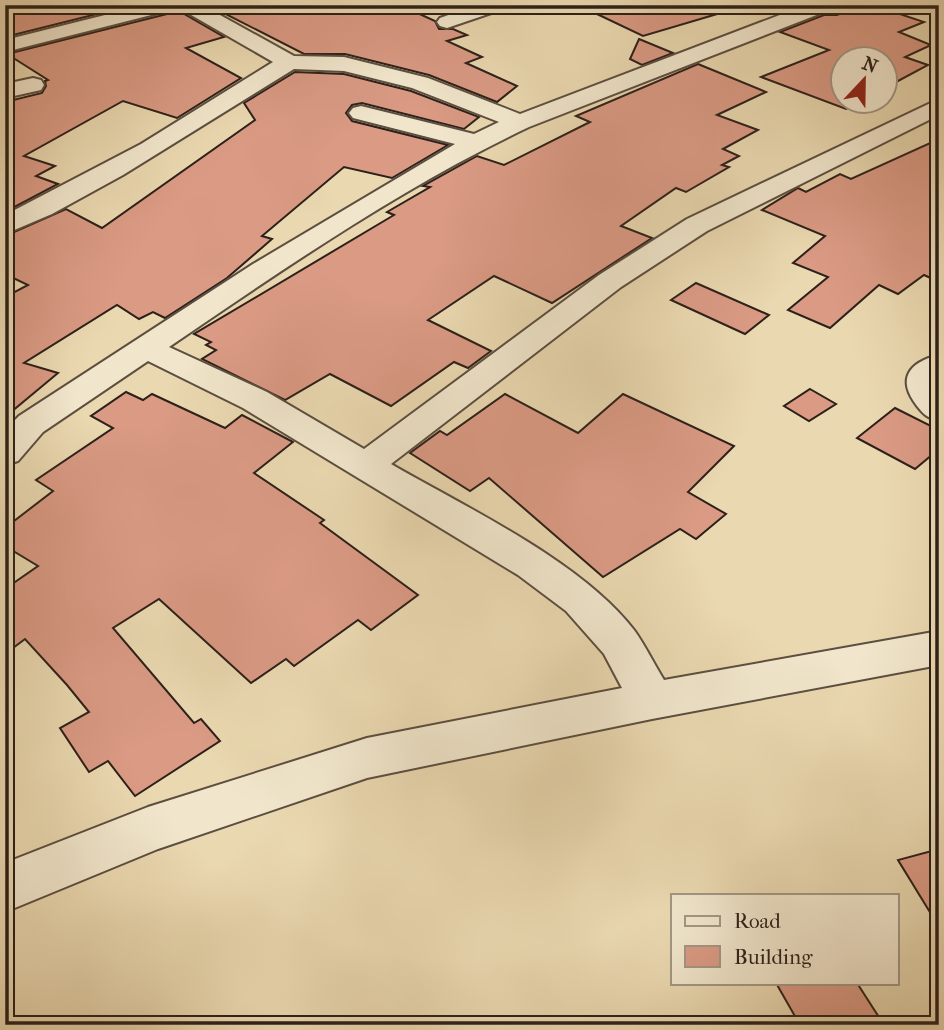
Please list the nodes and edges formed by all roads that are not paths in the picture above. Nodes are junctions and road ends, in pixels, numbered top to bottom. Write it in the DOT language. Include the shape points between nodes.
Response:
graph roads {
  1 [pos="171,5"];
  2 [pos="187,5"];
  3 [pos="496,5"];
  4 [pos="825,5"];
  5 [pos="447,22"];
  6 [pos="5,46"];
  7 [pos="289,62"];
  8 [pos="33,85"];
  9 [pos="5,92"];
  10 [pos="939,106"];
  11 [pos="361,113"];
  12 [pos="520,122"];
  13 [pos="477,142"];
  14 [pos="5,226"];
  15 [pos="148,349"];
  16 [pos="939,365"];
  17 [pos="939,410"];
  18 [pos="5,453"];
  19 [pos="365,466"];
  20 [pos="935,654"];
  21 [pos="652,701"];
  22 [pos="5,888"];
  1 -- 6 [label="street"];
  2 -- 7 [label="street"];
  3 -- 5 [label="street"];
  4 -- 12 [label="street"];
  7 -- 12 [label="street" via="344,64 420,83"];
  7 -- 14 [label="street" via="74,193"];
  8 -- 9 [label="street"];
  10 -- 19 [label="street" via="697,225 610,281"];
  11 -- 13 [label="street"];
  12 -- 13 [label="street"];
  13 -- 15 [label="street" via="263,270"];
  15 -- 18 [label="street" via="31,424"];
  15 -- 19 [label="street" via="254,400"];
  16 -- 17 [label="street" via="923,376 924,392"];
  19 -- 21 [label="street" via="532,565 581,600 618,642"];
  20 -- 21 [label="street"];
  21 -- 22 [label="street" via="367,758 148,830"];
}
